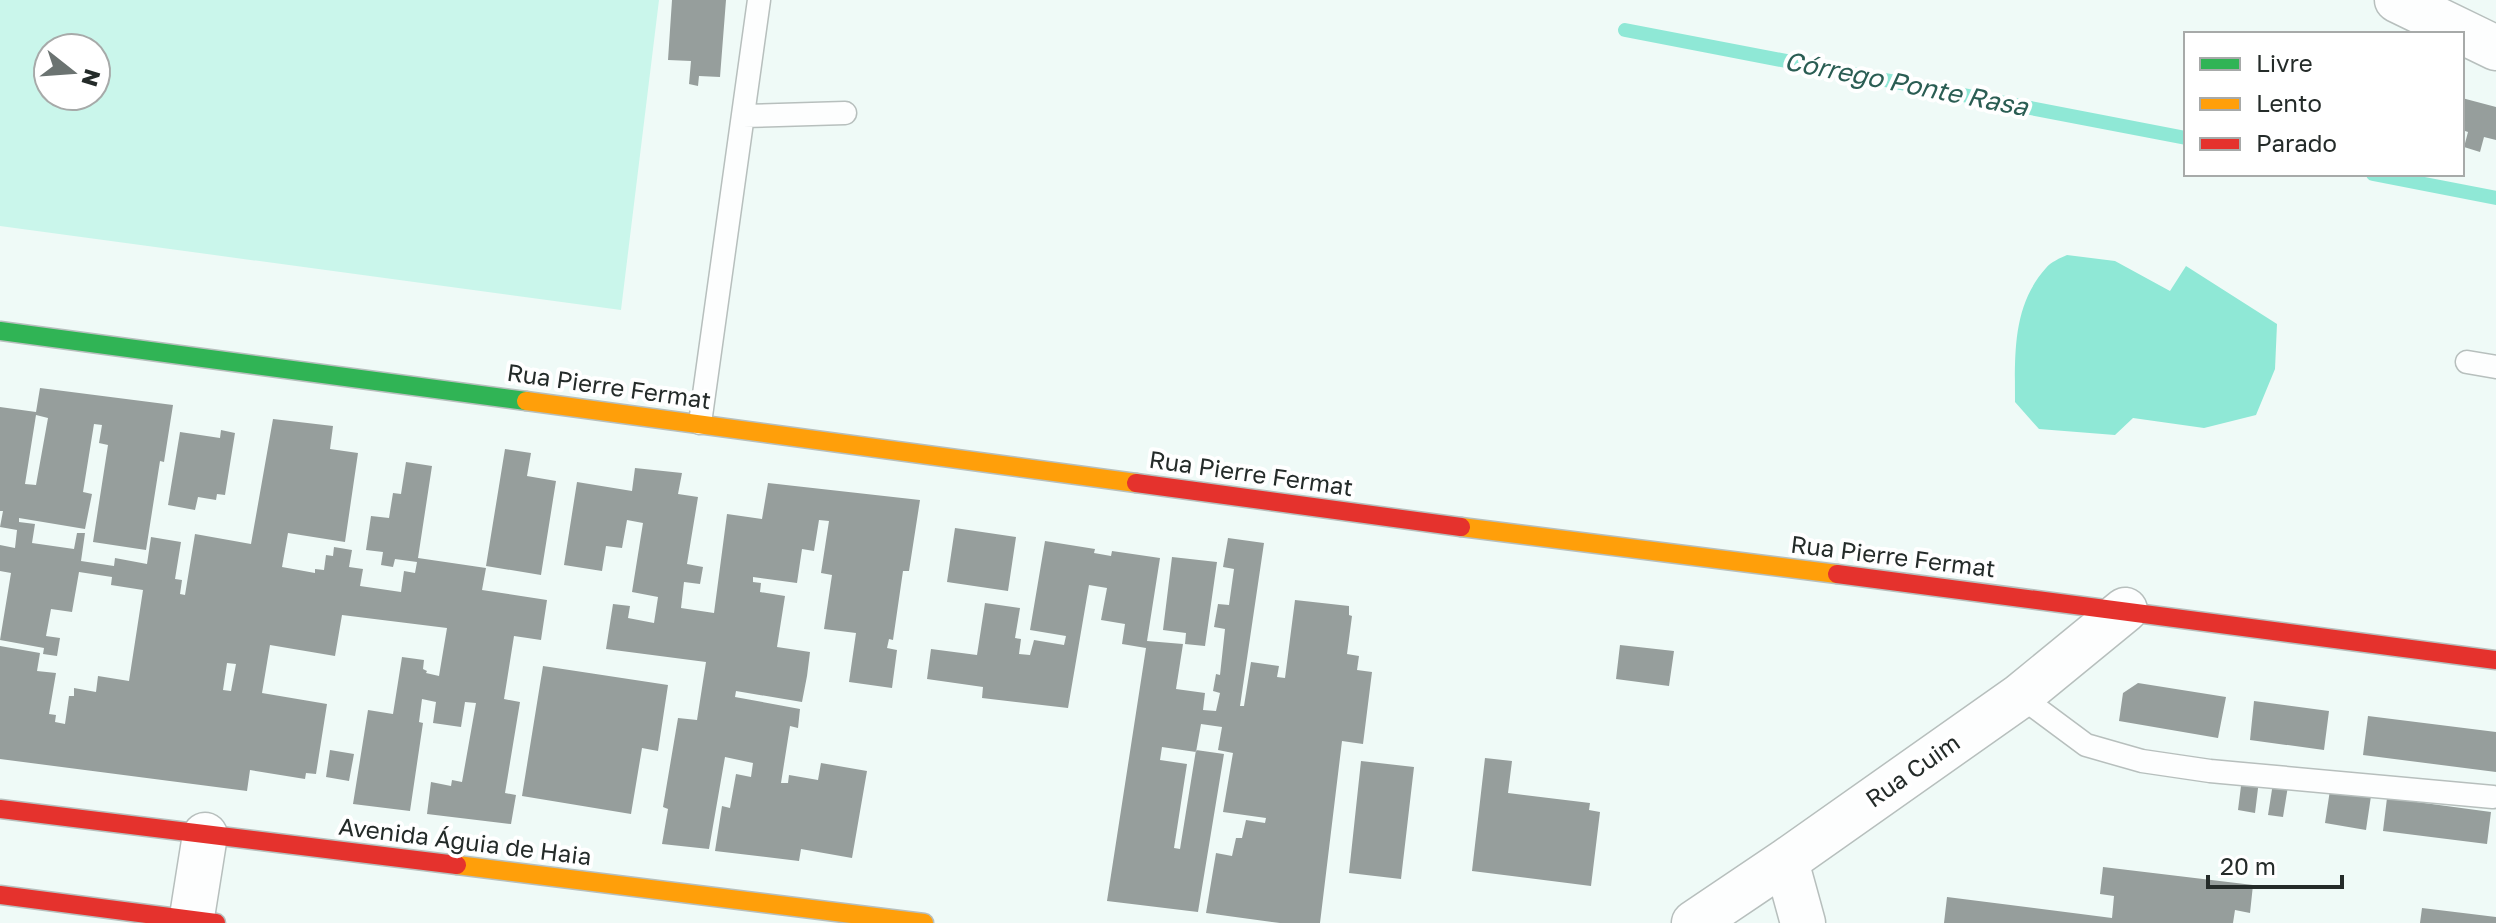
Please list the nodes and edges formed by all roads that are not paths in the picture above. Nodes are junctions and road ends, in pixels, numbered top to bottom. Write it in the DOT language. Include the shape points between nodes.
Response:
graph roads {
  1 [pos="759,0"];
  2 [pos="2397,0"];
  3 [pos="2463,32"];
  4 [pos="2464,32"];
  5 [pos="2496,48"];
  6 [pos="845,113"];
  7 [pos="743,116"];
  8 [pos="0,331"];
  9 [pos="2467,362"];
  10 [pos="2496,367"];
  11 [pos="700,423"];
  12 [pos="2125,610"];
  13 [pos="2496,660"];
  14 [pos="2020,696"];
  15 [pos="2493,797"];
  16 [pos="0,809"];
  17 [pos="205,835"];
  18 [pos="1786,861"];
  19 [pos="0,895"];
  20 [pos="200,922"];
  21 [pos="924,923"];
  22 [pos="1694,923"];
  23 [pos="1803,923"];
  1 -- 7 [label="lane"];
  2 -- 3 [label="street"];
  4 -- 5 [label="street"];
  6 -- 7 [label="lane"];
  7 -- 11 [label="lane"];
  8 -- 11 [label="street, Rua Pierre Fermat"];
  9 -- 10 [label="lane"];
  11 -- 12 [label="street, Rua Pierre Fermat"];
  12 -- 13 [label="street, Rua Pierre Fermat"];
  12 -- 14 [label="street, Rua Cuim"];
  14 -- 15 [label="lane" via="2086,745 2142,761"];
  14 -- 18 [label="street, Rua Cuim"];
  16 -- 17 [label="street, Avenida Águia de Haia"];
  17 -- 20 [label="street"];
  17 -- 21 [label="street, Avenida Águia de Haia"];
  18 -- 22 [label="street, Rua Cuim"];
  18 -- 23 [label="street"];
  19 -- 20 [label="street"];
}
